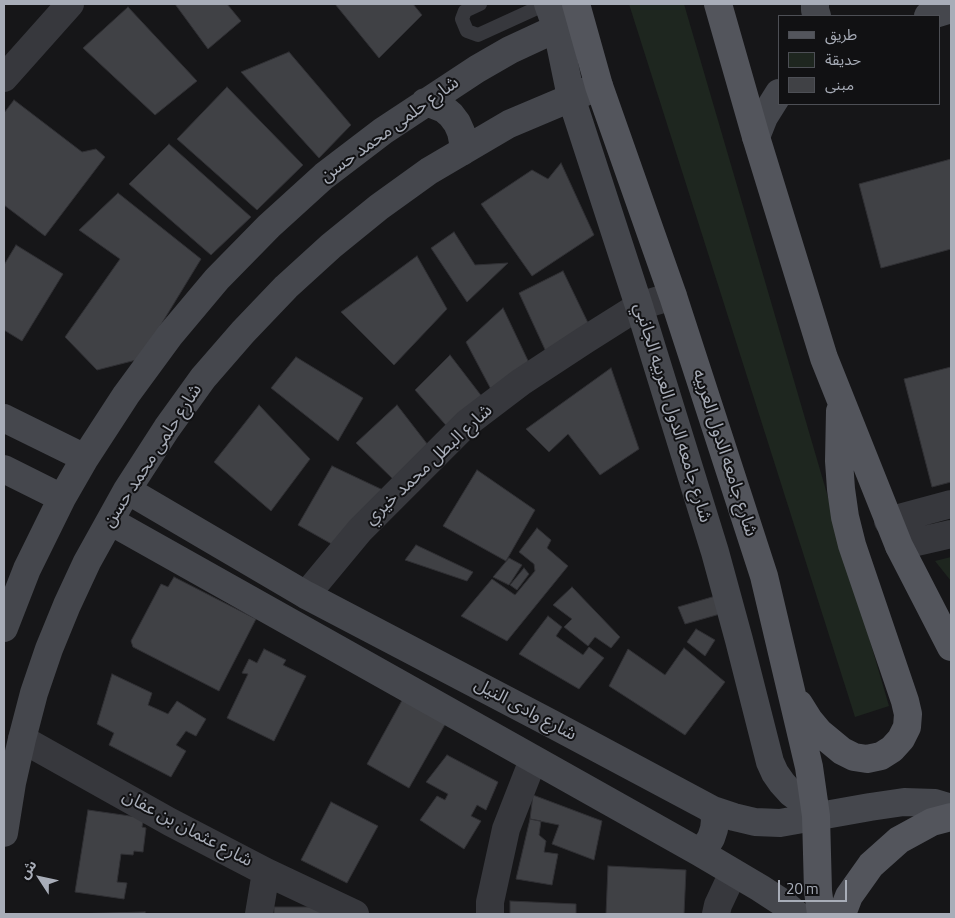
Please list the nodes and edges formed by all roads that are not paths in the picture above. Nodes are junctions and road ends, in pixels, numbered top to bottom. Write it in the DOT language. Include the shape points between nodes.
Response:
graph roads {
  1 [pos="70,4"];
  2 [pos="480,4"];
  3 [pos="547,4"];
  4 [pos="718,4"];
  5 [pos="951,9"];
  6 [pos="931,15"];
  7 [pos="570,17"];
  8 [pos="4,78"];
  9 [pos="599,86"];
  10 [pos="778,95"];
  11 [pos="571,97"];
  12 [pos="425,102"];
  13 [pos="756,137"];
  14 [pos="462,152"];
  15 [pos="673,296"];
  16 [pos="640,306"];
  17 [pos="840,399"];
  18 [pos="4,418"];
  19 [pos="86,458"];
  20 [pos="4,469"];
  21 [pos="127,490"];
  22 [pos="62,498"];
  23 [pos="951,504"];
  24 [pos="888,520"];
  25 [pos="110,521"];
  26 [pos="951,534"];
  27 [pos="899,546"];
  28 [pos="306,595"];
  29 [pos="4,628"];
  30 [pos="951,647"];
  31 [pos="790,684"];
  32 [pos="22,738"];
  33 [pos="533,760"];
  34 [pos="951,808"];
  35 [pos="713,810"];
  36 [pos="816,811"];
  37 [pos="951,817"];
  38 [pos="4,833"];
  39 [pos="699,852"];
  40 [pos="266,872"];
  41 [pos="733,873"];
  42 [pos="259,914"];
  43 [pos="355,914"];
  44 [pos="490,914"];
  45 [pos="716,914"];
  46 [pos="796,914"];
  47 [pos="821,914"];
  48 [pos="842,914"];
  1 -- 8 [label="street"];
  2 -- 3 [label="lane" via="465,11 462,19 467,31 478,35"];
  3 -- 7 [label="street, شارع جامعه الدول العربيه الجانبي"];
  4 -- 13 [label="main road"];
  5 -- 6 [label="street"];
  7 -- 9 [label="main road, شارع جامعه الدول العربيه"];
  7 -- 11 [label="street, شارع جامعه الدول العربيه الجانبي"];
  7 -- 12 [label="street, شارع حلمى محمد حسن"];
  9 -- 11 [label="street, شارع حلمى محمد حسن"];
  9 -- 15 [label="main road, شارع جامعه الدول العربيه"];
  10 -- 13 [label="street"];
  11 -- 14 [label="street, شارع حلمى محمد حسن" via="509,124"];
  11 -- 16 [label="street, شارع جامعه الدول العربيه الجانبي"];
  12 -- 14 [label="street" via="444,109 457,123 463,142"];
  12 -- 19 [label="street, شارع حلمى محمد حسن" via="324,176 217,279 126,395"];
  13 -- 17 [label="main road" via="824,358"];
  14 -- 21 [label="street, شارع حلمى محمد حسن" via="379,207 286,288 203,378"];
  15 -- 16 [label="street, شارع البطل محمد خيري"];
  15 -- 31 [label="main road, شارع جامعه الدول العربيه" via="764,576"];
  16 -- 28 [label="street, شارع البطل محمد خيري" via="521,382 467,423 360,530"];
  16 -- 36 [label="street, شارع جامعه الدول العربيه الجانبي" via="715,552 770,762 791,793"];
  17 -- 24 [label="main road"];
  17 -- 31 [label="main road" via="839,461 845,518 905,701 907,727 901,739 881,756 854,757 819,732 800,707"];
  18 -- 19 [label="street"];
  19 -- 22 [label="street, شارع حلمى محمد حسن"];
  20 -- 22 [label="street"];
  21 -- 25 [label="street, شارع حلمى محمد حسن"];
  21 -- 28 [label="street, شارع وادى النيل"];
  22 -- 29 [label="street, شارع حلمى محمد حسن" via="27,570"];
  23 -- 24 [label="street"];
  24 -- 27 [label="main road"];
  25 -- 32 [label="street, شارع حلمى محمد حسن" via="60,622 34,693"];
  25 -- 33 [label="street"];
  26 -- 27 [label="street"];
  27 -- 30 [label="main road"];
  28 -- 35 [label="street, شارع وادى النيل"];
  31 -- 36 [label="main road, شارع جامعه الدول العربيه"];
  32 -- 38 [label="street, شارع حلمى محمد حسن"];
  32 -- 40 [label="street, شارع عثمان بن عفان"];
  33 -- 39 [label="street"];
  33 -- 44 [label="street" via="506,829"];
  34 -- 36 [label="street, شارع وادى النيل" via="934,803 904,802"];
  35 -- 36 [label="street, شارع وادى النيل" via="755,822 780,823"];
  35 -- 39 [label="street" via="715,820 711,838"];
  36 -- 47 [label="main road, شارع جامعه الدول العربيه"];
  37 -- 48 [label="main road" via="932,822 899,840 871,865 849,896"];
  39 -- 41 [label="street"];
  40 -- 42 [label="street"];
  40 -- 43 [label="street, شارع عثمان بن عفان"];
  41 -- 45 [label="street"];
  41 -- 46 [label="street"];
}
